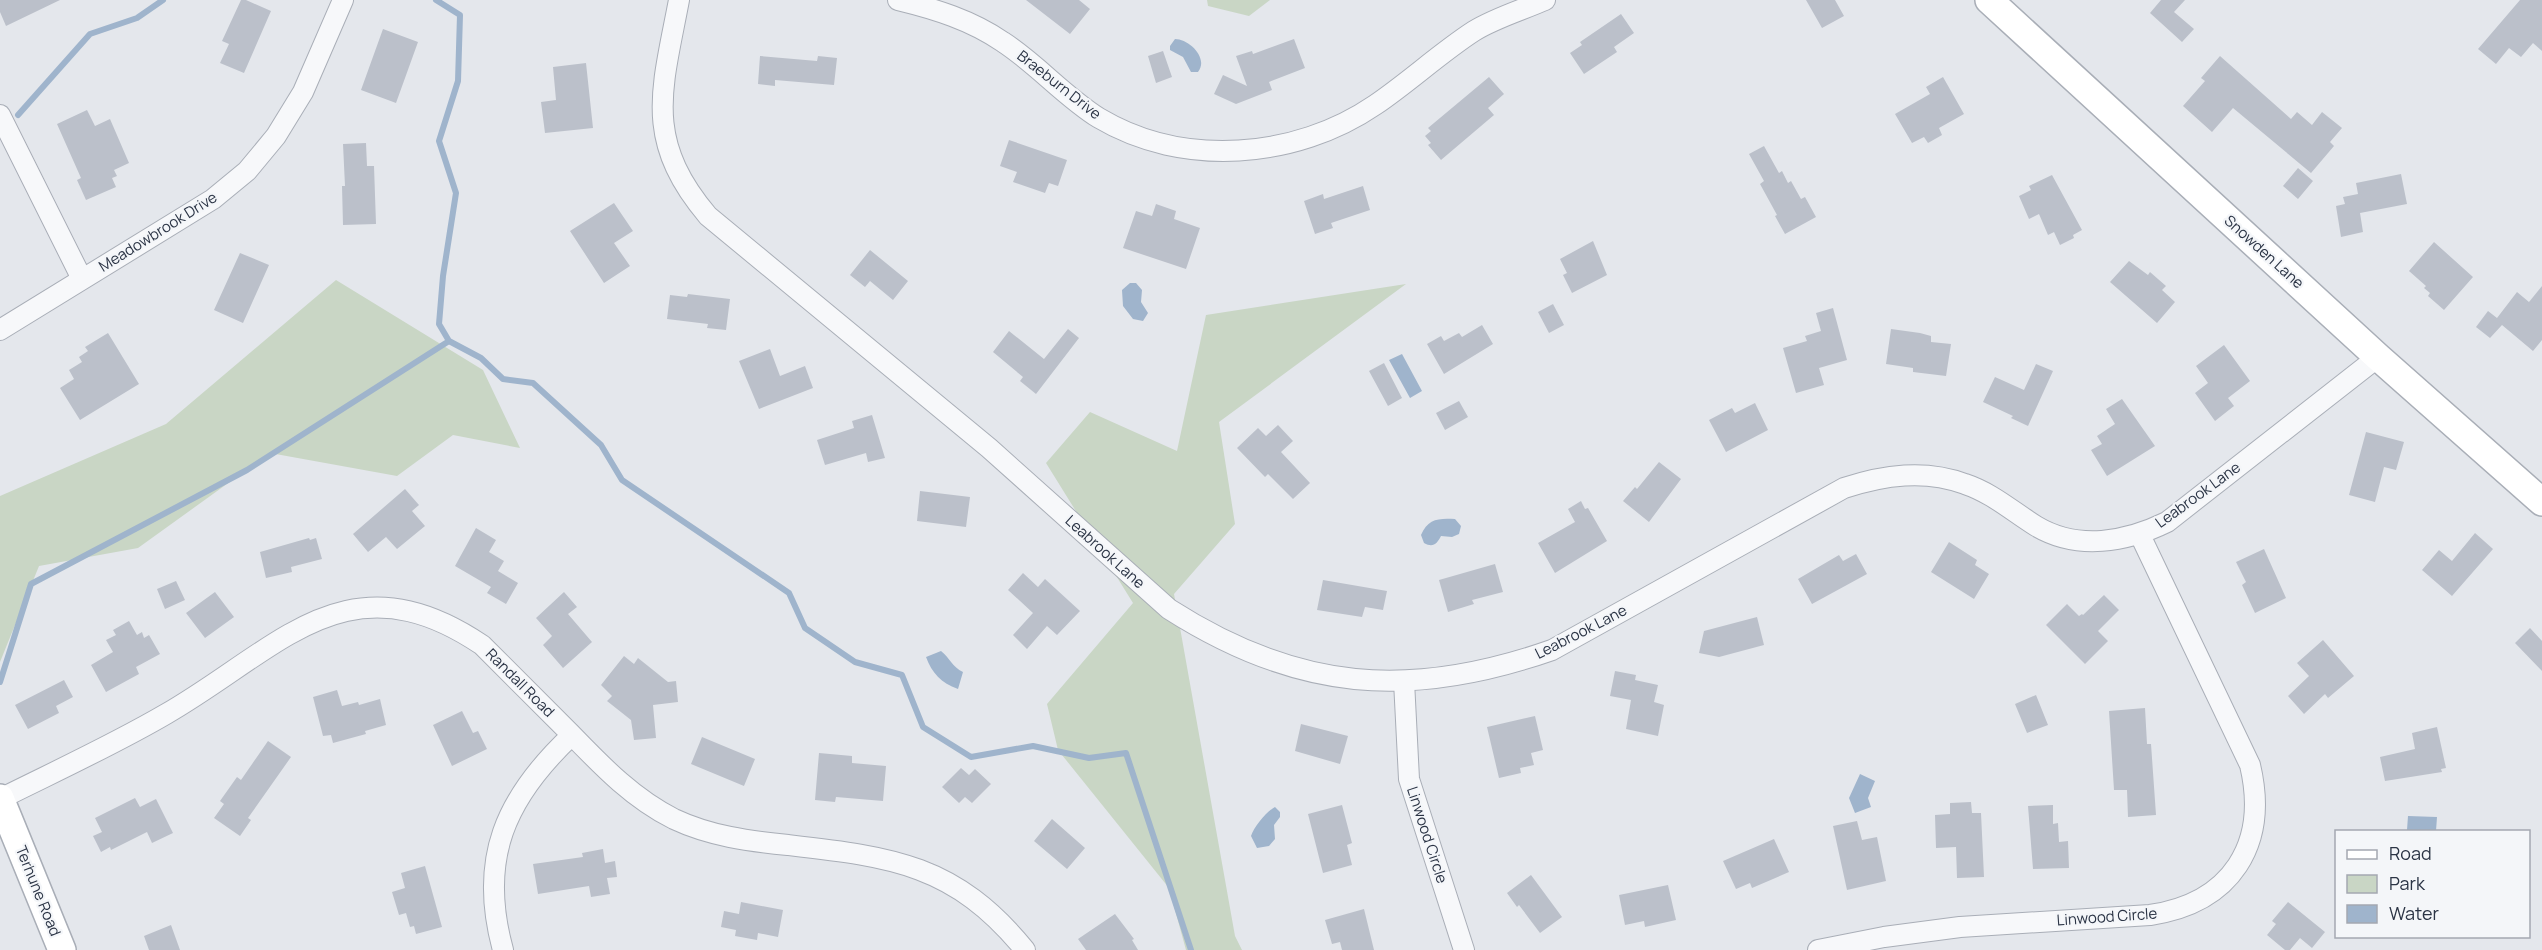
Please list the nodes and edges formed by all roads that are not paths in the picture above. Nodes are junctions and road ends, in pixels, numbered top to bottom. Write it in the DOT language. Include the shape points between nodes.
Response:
graph roads {
  1 [pos="344,0"];
  2 [pos="679,0"];
  3 [pos="898,0"];
  4 [pos="1545,0"];
  5 [pos="1989,0"];
  6 [pos="0,115"];
  7 [pos="82,279"];
  8 [pos="0,330"];
  9 [pos="2378,357"];
  10 [pos="2542,502"];
  11 [pos="2140,535"];
  12 [pos="1404,681"];
  13 [pos="572,735"];
  14 [pos="0,798"];
  15 [pos="62,950"];
  16 [pos="503,950"];
  17 [pos="1025,950"];
  18 [pos="1464,950"];
  19 [pos="1818,950"];
  1 -- 7 [label="street, Meadowbrook Drive" via="303,92 276,136 247,171 213,199"];
  2 -- 12 [label="street, Leabrook Lane" via="662,116 675,170 708,216 989,448 1169,609 1191,624 1239,649 1319,674"];
  3 -- 4 [label="street, Braeburn Drive" via="970,23 1004,42 1098,117 1130,134 1160,144 1246,150 1292,143 1334,127 1374,106 1475,30"];
  5 -- 9 [label="street, Snowden Lane"];
  6 -- 7 [label="street, Meadowbrook Drive"];
  7 -- 8 [label="street, Meadowbrook Drive"];
  9 -- 10 [label="street, Snowden Lane"];
  9 -- 11 [label="street, Leabrook Lane" via="2167,522"];
  11 -- 12 [label="street, Leabrook Lane" via="2115,541 2061,536 2038,527 1965,483 1933,476 1872,479 1844,488 1552,650 1465,675"];
  11 -- 19 [label="street, Linwood Circle" via="2250,765 2255,786 2253,827 2242,857 2230,875 2195,903 2173,912 1960,927"];
  12 -- 18 [label="street, Linwood Circle" via="1409,779"];
  13 -- 14 [label="street, Randall Road" via="482,645 458,629 415,613 375,608 343,611 289,633 215,686 164,716"];
  13 -- 16 [label="street" via="531,776 512,807 501,837 493,898"];
  13 -- 17 [label="street, Randall Road" via="620,783 673,818 706,832 740,840 853,852 922,870 984,906"];
  14 -- 15 [label="street, Terhune Road"];
}
